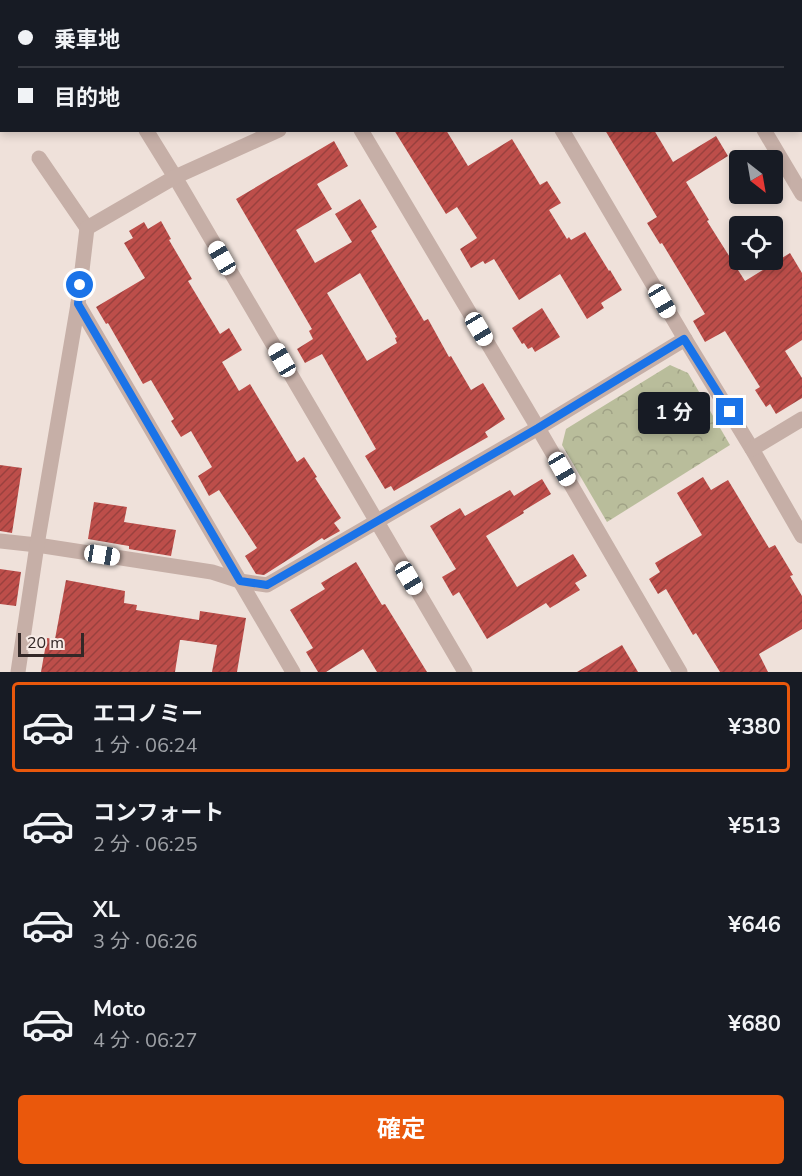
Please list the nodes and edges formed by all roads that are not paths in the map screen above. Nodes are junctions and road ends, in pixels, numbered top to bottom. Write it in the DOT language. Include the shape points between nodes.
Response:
graph roads {
  1 [pos="147,132"];
  2 [pos="275,132"];
  3 [pos="362,132"];
  4 [pos="563,132"];
  5 [pos="765,132"];
  6 [pos="39,158"];
  7 [pos="175,177"];
  8 [pos="802,194"];
  9 [pos="87,228"];
  10 [pos="78,304"];
  11 [pos="684,339"];
  12 [pos="802,419"];
  13 [pos="538,428"];
  14 [pos="752,449"];
  15 [pos="376,522"];
  16 [pos="802,536"];
  17 [pos="0,541"];
  18 [pos="37,545"];
  19 [pos="240,581"];
  20 [pos="18,672"];
  21 [pos="293,672"];
  22 [pos="465,672"];
  23 [pos="680,672"];
  1 -- 7 [label="street"];
  2 -- 7 [label="street"];
  3 -- 13 [label="street"];
  4 -- 11 [label="street"];
  5 -- 8 [label="street"];
  6 -- 9 [label="street"];
  7 -- 9 [label="street"];
  7 -- 15 [label="street"];
  9 -- 10 [label="street"];
  10 -- 18 [label="street"];
  10 -- 19 [label="street"];
  11 -- 13 [label="street"];
  11 -- 14 [label="street"];
  12 -- 14 [label="street"];
  13 -- 15 [label="street"];
  13 -- 23 [label="street"];
  14 -- 16 [label="street"];
  15 -- 19 [label="street" via="267,585"];
  15 -- 22 [label="street"];
  17 -- 18 [label="street"];
  18 -- 19 [label="street" via="212,572"];
  18 -- 20 [label="street"];
  19 -- 21 [label="street"];
}
